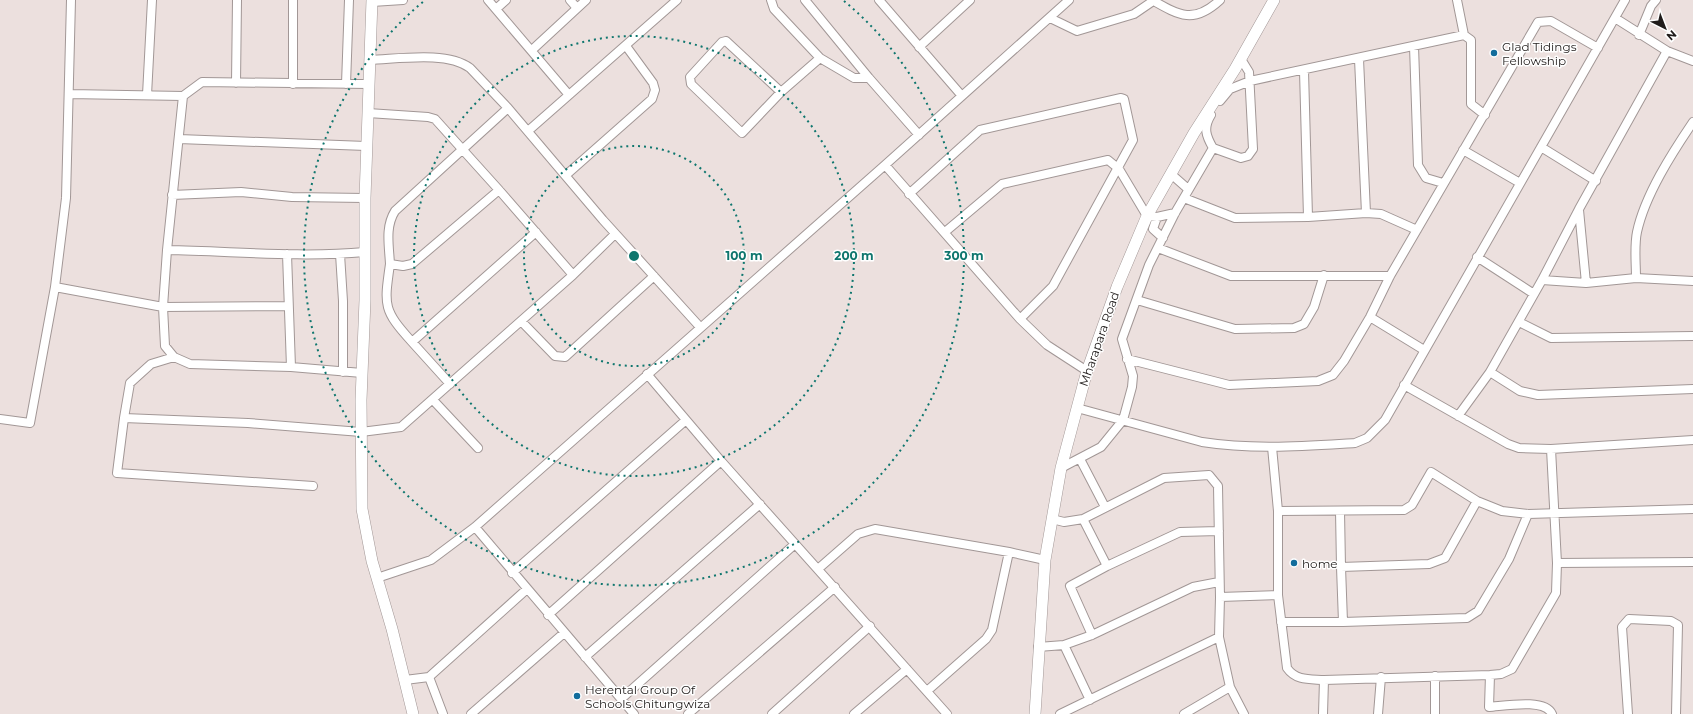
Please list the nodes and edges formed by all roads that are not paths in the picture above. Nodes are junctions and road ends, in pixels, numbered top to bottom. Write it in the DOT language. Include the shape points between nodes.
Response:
graph roads {
  1 [pos="71,0"];
  2 [pos="152,0"];
  3 [pos="237,0"];
  4 [pos="293,0"];
  5 [pos="349,0"];
  6 [pos="403,0"];
  7 [pos="488,0"];
  8 [pos="506,0"];
  9 [pos="570,0"];
  10 [pos="586,0"];
  11 [pos="677,0"];
  12 [pos="771,0"];
  13 [pos="805,0"];
  14 [pos="879,0"];
  15 [pos="970,0"];
  16 [pos="1069,0"];
  17 [pos="1153,0"];
  18 [pos="1220,0"];
  19 [pos="1274,0"];
  20 [pos="1457,0"];
  21 [pos="1625,0"];
  22 [pos="1656,0"];
  23 [pos="372,1"];
  24 [pos="577,8"];
  25 [pos="496,9"];
  26 [pos="1050,18"];
  27 [pos="1615,18"];
  28 [pos="1464,35"];
  29 [pos="1640,35"];
  30 [pos="626,46"];
  31 [pos="1414,46"];
  32 [pos="920,47"];
  33 [pos="1598,48"];
  34 [pos="532,50"];
  35 [pos="1693,50"];
  36 [pos="1668,51"];
  37 [pos="820,58"];
  38 [pos="1359,58"];
  39 [pos="1241,59"];
  40 [pos="1690,59"];
  41 [pos="370,60"];
  42 [pos="1304,71"];
  43 [pos="869,78"];
  44 [pos="1250,81"];
  45 [pos="236,83"];
  46 [pos="293,84"];
  47 [pos="346,84"];
  48 [pos="369,84"];
  49 [pos="781,92"];
  50 [pos="69,94"];
  51 [pos="147,95"];
  52 [pos="569,95"];
  53 [pos="183,96"];
  54 [pos="962,96"];
  55 [pos="508,108"];
  56 [pos="368,113"];
  57 [pos="1485,115"];
  58 [pos="1693,122"];
  59 [pos="528,131"];
  60 [pos="919,135"];
  61 [pos="179,139"];
  62 [pos="366,146"];
  63 [pos="1541,147"];
  64 [pos="1213,148"];
  65 [pos="462,149"];
  66 [pos="1463,150"];
  67 [pos="885,165"];
  68 [pos="1119,169"];
  69 [pos="1171,174"];
  70 [pos="566,175"];
  71 [pos="1596,181"];
  72 [pos="1520,183"];
  73 [pos="1443,184"];
  74 [pos="1188,189"];
  75 [pos="499,190"];
  76 [pos="909,194"];
  77 [pos="172,195"];
  78 [pos="365,198"];
  79 [pos="1184,198"];
  80 [pos="1579,209"];
  81 [pos="1175,213"];
  82 [pos="1366,213"];
  83 [pos="1152,216"];
  84 [pos="1308,217"];
  85 [pos="1417,230"];
  86 [pos="536,232"];
  87 [pos="945,232"];
  88 [pos="616,234"];
  89 [pos="1162,238"];
  90 [pos="1158,248"];
  91 [pos="167,250"];
  92 [pos="365,252"];
  93 [pos="288,254"];
  94 [pos="340,254"];
  95 [pos="1477,257"];
  96 [pos="390,264"];
  97 [pos="573,275"];
  98 [pos="1324,275"];
  99 [pos="654,276"];
  100 [pos="1390,276"];
  101 [pos="1636,278"];
  102 [pos="1542,280"];
  103 [pos="1693,282"];
  104 [pos="1586,283"];
  105 [pos="55,287"];
  106 [pos="1534,294"];
  107 [pos="1137,300"];
  108 [pos="288,306"];
  109 [pos="163,307"];
  110 [pos="1370,317"];
  111 [pos="1020,318"];
  112 [pos="521,321"];
  113 [pos="1519,322"];
  114 [pos="700,327"];
  115 [pos="1693,336"];
  116 [pos="412,342"];
  117 [pos="1424,350"];
  118 [pos="174,357"];
  119 [pos="1127,359"];
  120 [pos="291,367"];
  121 [pos="1087,371"];
  122 [pos="343,372"];
  123 [pos="1490,372"];
  124 [pos="362,373"];
  125 [pos="647,374"];
  126 [pos="450,384"];
  127 [pos="1404,385"];
  128 [pos="1693,389"];
  129 [pos="433,400"];
  130 [pos="1077,408"];
  131 [pos="1458,416"];
  132 [pos="124,418"];
  133 [pos="0,419"];
  134 [pos="686,420"];
  135 [pos="1123,420"];
  136 [pos="361,432"];
  137 [pos="1693,440"];
  138 [pos="1272,447"];
  139 [pos="478,448"];
  140 [pos="1551,449"];
  141 [pos="1080,459"];
  142 [pos="721,461"];
  143 [pos="1061,468"];
  144 [pos="313,486"];
  145 [pos="1477,501"];
  146 [pos="760,504"];
  147 [pos="1105,507"];
  148 [pos="1693,509"];
  149 [pos="1340,511"];
  150 [pos="1278,512"];
  151 [pos="1554,512"];
  152 [pos="1528,514"];
  153 [pos="1052,519"];
  154 [pos="1083,519"];
  155 [pos="474,527"];
  156 [pos="1218,531"];
  157 [pos="796,544"];
  158 [pos="1009,552"];
  159 [pos="1045,560"];
  160 [pos="1693,562"];
  161 [pos="1557,564"];
  162 [pos="1107,566"];
  163 [pos="1341,567"];
  164 [pos="818,568"];
  165 [pos="512,573"];
  166 [pos="377,578"];
  167 [pos="1219,582"];
  168 [pos="835,587"];
  169 [pos="526,589"];
  170 [pos="1278,596"];
  171 [pos="1220,597"];
  172 [pos="548,615"];
  173 [pos="1280,622"];
  174 [pos="1343,622"];
  175 [pos="870,626"];
  176 [pos="564,633"];
  177 [pos="1092,635"];
  178 [pos="1219,638"];
  179 [pos="1064,646"];
  180 [pos="1038,647"];
  181 [pos="585,657"];
  182 [pos="907,669"];
  183 [pos="1490,675"];
  184 [pos="1435,676"];
  185 [pos="1381,677"];
  186 [pos="429,678"];
  187 [pos="405,680"];
  188 [pos="1324,680"];
  189 [pos="1230,687"];
  190 [pos="927,692"];
  191 [pos="622,699"];
  192 [pos="1090,700"];
  193 [pos="1490,710"];
  194 [pos="943,713"];
  195 [pos="414,714"];
  196 [pos="443,714"];
  197 [pos="471,714"];
  198 [pos="634,714"];
  199 [pos="688,714"];
  200 [pos="772,714"];
  201 [pos="854,714"];
  202 [pos="1035,714"];
  203 [pos="1060,714"];
  204 [pos="1184,714"];
  205 [pos="1244,714"];
  206 [pos="1323,714"];
  207 [pos="1378,714"];
  208 [pos="1436,714"];
  209 [pos="1552,714"];
  210 [pos="1628,714"];
  211 [pos="1676,714"];
  1 -- 50 [label="street"];
  2 -- 51 [label="street"];
  3 -- 45 [label="street"];
  4 -- 46 [label="street"];
  5 -- 47 [label="street"];
  6 -- 23 [label="street"];
  7 -- 25 [label="street"];
  8 -- 25 [label="street"];
  9 -- 24 [label="street"];
  10 -- 24 [label="street"];
  11 -- 30 [label="street"];
  12 -- 37 [label="street" via="774,9"];
  13 -- 43 [label="street"];
  14 -- 32 [label="street"];
  15 -- 32 [label="street"];
  16 -- 26 [label="street"];
  17 -- 18 [label="street" via="1185,16 1206,12"];
  17 -- 26 [label="street" via="1134,14 1077,31"];
  19 -- 39 [label="main road, Mharapara Road"];
  20 -- 28 [label="street"];
  21 -- 27 [label="street"];
  22 -- 29 [label="street" via="1651,6"];
  23 -- 41 [label="main road"];
  24 -- 34 [label="street"];
  25 -- 34 [label="street"];
  26 -- 54 [label="street"];
  27 -- 29 [label="street"];
  27 -- 33 [label="street"];
  28 -- 31 [label="street"];
  28 -- 57 [label="street" via="1471,40 1471,104"];
  29 -- 36 [label="street"];
  30 -- 52 [label="street"];
  30 -- 70 [label="street" via="652,83 655,90 652,99"];
  31 -- 38 [label="street"];
  31 -- 73 [label="street" via="1418,165 1426,178"];
  32 -- 54 [label="street"];
  33 -- 57 [label="street" via="1551,21 1538,22"];
  33 -- 63 [label="street"];
  34 -- 52 [label="street"];
  35 -- 40 [label="street"];
  36 -- 40 [label="street"];
  36 -- 71 [label="street"];
  37 -- 43 [label="street" via="854,78"];
  37 -- 49 [label="street"];
  38 -- 42 [label="street"];
  38 -- 82 [label="street"];
  39 -- 44 [label="street" via="1249,72"];
  39 -- 69 [label="main road, Mharapara Road"];
  41 -- 48 [label="main road"];
  41 -- 55 [label="street" via="436,58 463,63"];
  42 -- 44 [label="street"];
  42 -- 84 [label="street"];
  43 -- 60 [label="street"];
  44 -- 64 [label="street" via="1230,89 1206,124 1206,136"];
  44 -- 64 [label="street" via="1253,149 1248,156 1241,158"];
  45 -- 46 [label="street"];
  45 -- 53 [label="street" via="202,82"];
  46 -- 47 [label="street"];
  47 -- 48 [label="street"];
  48 -- 56 [label="main road"];
  49 -- 49 [label="street" via="742,133 691,84 690,77 722,42 726,41"];
  50 -- 51 [label="street"];
  50 -- 105 [label="street" via="66,198"];
  51 -- 53 [label="street"];
  52 -- 59 [label="street"];
  53 -- 61 [label="street"];
  54 -- 60 [label="street"];
  55 -- 59 [label="street"];
  55 -- 65 [label="street"];
  56 -- 62 [label="main road"];
  56 -- 65 [label="street" via="432,117"];
  57 -- 66 [label="street"];
  58 -- 101 [label="street" via="1670,156 1642,215 1637,233"];
  59 -- 70 [label="street"];
  60 -- 67 [label="street"];
  61 -- 62 [label="street"];
  61 -- 77 [label="street"];
  62 -- 78 [label="main road"];
  63 -- 71 [label="street"];
  63 -- 72 [label="street"];
  64 -- 74 [label="street"];
  65 -- 75 [label="street"];
  65 -- 96 [label="street" via="395,211 388,229"];
  66 -- 72 [label="street"];
  66 -- 73 [label="street"];
  67 -- 76 [label="street"];
  67 -- 114 [label="street"];
  68 -- 76 [label="street" via="1133,140 1124,99 1121,98 980,130"];
  68 -- 83 [label="street"];
  68 -- 87 [label="street" via="1108,160 1002,184"];
  68 -- 111 [label="street" via="1053,286"];
  69 -- 74 [label="street"];
  69 -- 83 [label="main road, Mharapara Road"];
  70 -- 88 [label="street"];
  71 -- 80 [label="street"];
  72 -- 95 [label="street"];
  73 -- 85 [label="street"];
  74 -- 79 [label="street"];
  75 -- 86 [label="street"];
  75 -- 96 [label="street" via="412,264"];
  76 -- 87 [label="street"];
  77 -- 78 [label="street" via="241,192 292,197"];
  77 -- 91 [label="street"];
  78 -- 92 [label="main road"];
  79 -- 81 [label="street"];
  79 -- 84 [label="street" via="1235,218"];
  80 -- 102 [label="street"];
  80 -- 104 [label="street"];
  81 -- 83 [label="street"];
  81 -- 89 [label="street"];
  82 -- 84 [label="street"];
  82 -- 85 [label="street" via="1381,214"];
  83 -- 89 [label="street" via="1153,230"];
  83 -- 121 [label="main road, Mharapara Road" via="1116,288"];
  85 -- 100 [label="street"];
  86 -- 97 [label="street"];
  86 -- 116 [label="street"];
  87 -- 111 [label="street"];
  88 -- 97 [label="street"];
  88 -- 99 [label="street"];
  89 -- 90 [label="street"];
  90 -- 98 [label="street" via="1231,276"];
  90 -- 107 [label="street"];
  91 -- 93 [label="street"];
  91 -- 109 [label="street"];
  92 -- 94 [label="street"];
  92 -- 124 [label="main road"];
  93 -- 94 [label="street"];
  93 -- 108 [label="street"];
  94 -- 122 [label="street"];
  95 -- 106 [label="street"];
  95 -- 117 [label="street"];
  96 -- 116 [label="street" via="385,296 387,309"];
  97 -- 112 [label="street"];
  98 -- 100 [label="street"];
  98 -- 107 [label="street" via="1314,307 1304,324 1294,328 1236,329"];
  99 -- 112 [label="street" via="565,357 555,356"];
  99 -- 114 [label="street"];
  100 -- 110 [label="street"];
  101 -- 103 [label="street"];
  101 -- 104 [label="street"];
  102 -- 104 [label="street"];
  102 -- 106 [label="street"];
  105 -- 109 [label="street"];
  105 -- 133 [label="street" via="30,423"];
  106 -- 113 [label="street"];
  107 -- 119 [label="street" via="1122,339"];
  108 -- 109 [label="street"];
  108 -- 120 [label="street"];
  109 -- 118 [label="street" via="165,346"];
  110 -- 117 [label="street"];
  110 -- 119 [label="street" via="1333,375 1318,381 1229,385"];
  111 -- 121 [label="street" via="1047,345"];
  112 -- 126 [label="street"];
  113 -- 115 [label="street" via="1551,338"];
  113 -- 123 [label="street"];
  114 -- 125 [label="street"];
  116 -- 126 [label="street"];
  117 -- 127 [label="street"];
  118 -- 120 [label="street" via="190,364"];
  118 -- 132 [label="street" via="151,364 130,383"];
  119 -- 135 [label="street" via="1133,376"];
  120 -- 122 [label="street"];
  121 -- 130 [label="main road, Mharapara Road"];
  122 -- 124 [label="street"];
  123 -- 128 [label="street" via="1520,391 1538,395"];
  123 -- 131 [label="street"];
  124 -- 136 [label="main road"];
  125 -- 134 [label="street"];
  125 -- 155 [label="street"];
  126 -- 129 [label="street"];
  127 -- 131 [label="street"];
  127 -- 138 [label="street" via="1385,420 1367,438 1355,443"];
  129 -- 136 [label="street" via="401,427"];
  129 -- 139 [label="street"];
  130 -- 135 [label="street"];
  130 -- 143 [label="main road, Mharapara Road"];
  131 -- 140 [label="street" via="1519,448"];
  132 -- 136 [label="street" via="248,423"];
  132 -- 144 [label="street" via="117,473"];
  134 -- 142 [label="street"];
  134 -- 165 [label="street"];
  135 -- 138 [label="street" via="1202,442"];
  135 -- 141 [label="street" via="1102,446"];
  136 -- 166 [label="main road" via="362,509"];
  137 -- 140 [label="street"];
  138 -- 150 [label="street"];
  140 -- 151 [label="street"];
  141 -- 143 [label="street"];
  141 -- 147 [label="street"];
  142 -- 146 [label="street"];
  142 -- 172 [label="street"];
  143 -- 153 [label="main road, Mharapara Road"];
  145 -- 149 [label="street" via="1431,472 1412,505 1404,510"];
  145 -- 152 [label="street" via="1502,511"];
  145 -- 163 [label="street" via="1445,558 1429,564"];
  146 -- 157 [label="street"];
  146 -- 181 [label="street"];
  147 -- 154 [label="street"];
  147 -- 156 [label="street" via="1164,478 1210,475 1218,486"];
  148 -- 151 [label="street"];
  149 -- 150 [label="street"];
  149 -- 163 [label="street"];
  150 -- 170 [label="street"];
  151 -- 152 [label="street"];
  151 -- 161 [label="street"];
  152 -- 174 [label="street" via="1509,559 1478,611 1467,618"];
  153 -- 154 [label="street" via="1064,522"];
  153 -- 159 [label="main road, Mharapara Road"];
  154 -- 162 [label="street"];
  155 -- 165 [label="street"];
  155 -- 166 [label="street" via="431,560"];
  156 -- 162 [label="street" via="1180,532"];
  156 -- 167 [label="street"];
  157 -- 164 [label="street"];
  157 -- 191 [label="street"];
  158 -- 159 [label="street"];
  158 -- 164 [label="street" via="875,529 858,534"];
  158 -- 190 [label="street" via="992,630"];
  159 -- 180 [label="main road, Mharapara Road"];
  160 -- 161 [label="street"];
  161 -- 183 [label="street" via="1556,592 1519,661 1512,669"];
  162 -- 177 [label="street" via="1070,586"];
  163 -- 174 [label="street"];
  164 -- 168 [label="street"];
  165 -- 169 [label="street"];
  166 -- 187 [label="main road"];
  167 -- 171 [label="street"];
  167 -- 177 [label="street" via="1193,587"];
  168 -- 175 [label="street"];
  168 -- 199 [label="street"];
  169 -- 172 [label="street"];
  169 -- 186 [label="street"];
  170 -- 171 [label="street"];
  170 -- 173 [label="street"];
  171 -- 178 [label="street"];
  172 -- 176 [label="street"];
  173 -- 174 [label="street"];
  173 -- 188 [label="street" via="1287,668 1292,675"];
  175 -- 182 [label="street"];
  175 -- 200 [label="street"];
  176 -- 181 [label="street"];
  176 -- 197 [label="street"];
  177 -- 179 [label="street"];
  178 -- 189 [label="street"];
  178 -- 192 [label="street"];
  179 -- 180 [label="street"];
  179 -- 192 [label="street"];
  180 -- 202 [label="main road, Mharapara Road"];
  181 -- 191 [label="street"];
  182 -- 190 [label="street"];
  182 -- 201 [label="street"];
  183 -- 184 [label="street"];
  183 -- 193 [label="street"];
  184 -- 185 [label="street"];
  184 -- 208 [label="street"];
  185 -- 188 [label="street"];
  185 -- 207 [label="street"];
  186 -- 187 [label="street"];
  186 -- 196 [label="street"];
  187 -- 195 [label="main road"];
  188 -- 206 [label="street"];
  189 -- 204 [label="street"];
  189 -- 205 [label="street"];
  190 -- 194 [label="street"];
  191 -- 198 [label="street"];
  192 -- 203 [label="street"];
  193 -- 209 [label="street" via="1536,704 1547,708"];
  210 -- 211 [label="street" via="1622,627 1629,619 1671,621 1678,625"];
}
